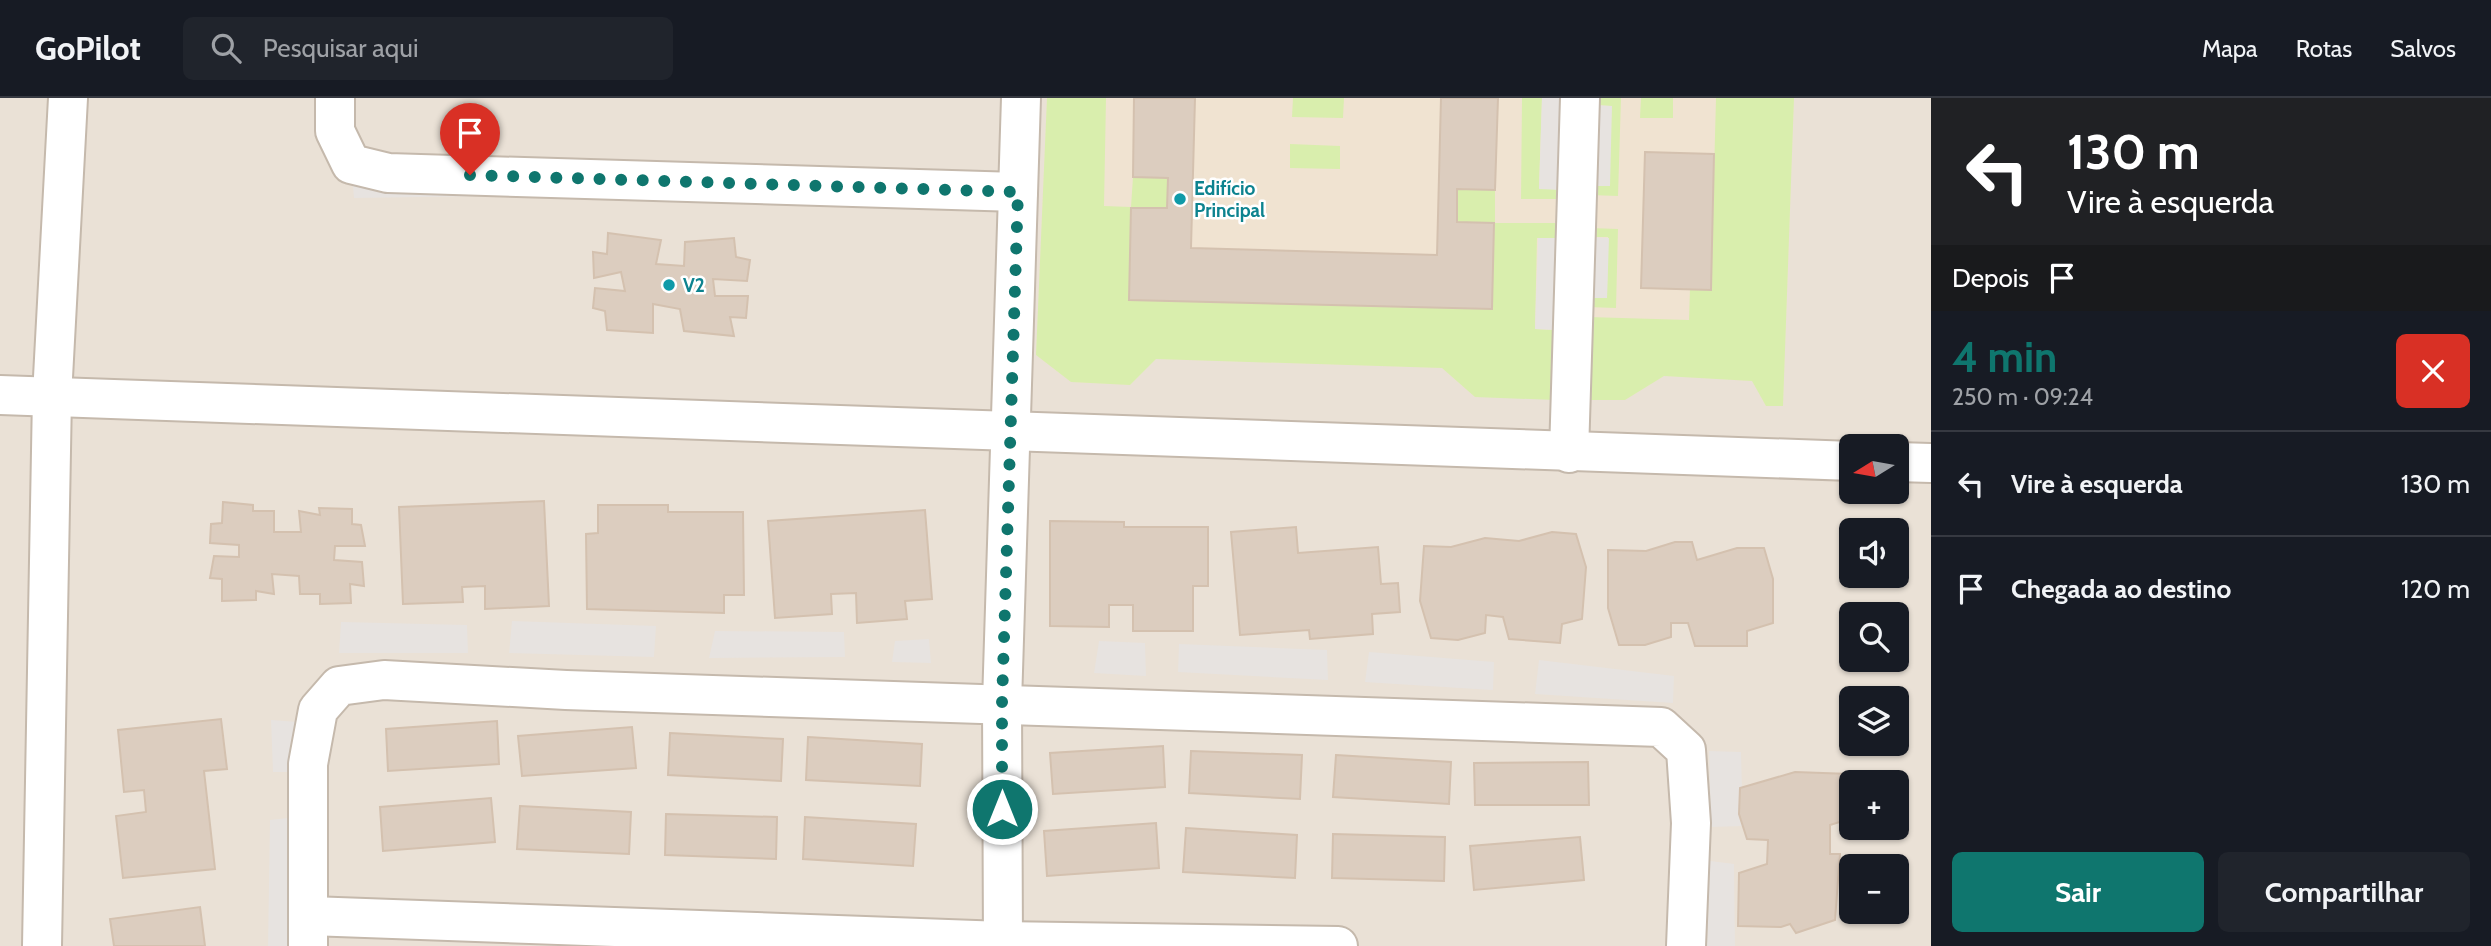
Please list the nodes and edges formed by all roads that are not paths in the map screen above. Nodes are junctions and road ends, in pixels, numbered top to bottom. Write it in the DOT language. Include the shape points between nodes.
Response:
graph roads {
  1 [pos="68,98"];
  2 [pos="335,98"];
  3 [pos="1021,98"];
  4 [pos="1580,98"];
  5 [pos="1018,192"];
  6 [pos="0,395"];
  7 [pos="52,396"];
  8 [pos="1010,430"];
  9 [pos="1569,453"];
  10 [pos="1839,461"];
  11 [pos="1909,462"];
  12 [pos="1931,463"];
  13 [pos="1002,703"];
  14 [pos="309,931"];
  15 [pos="1003,943"];
  16 [pos="42,946"];
  17 [pos="1338,946"];
  18 [pos="1686,946"];
  1 -- 7 [label="street"];
  2 -- 5 [label="street" via="335,131 351,164 388,173"];
  3 -- 5 [label="street"];
  4 -- 9 [label="street"];
  5 -- 8 [label="street"];
  6 -- 7 [label="street"];
  7 -- 8 [label="street"];
  7 -- 16 [label="street"];
  8 -- 9 [label="street"];
  8 -- 13 [label="street"];
  9 -- 10 [label="street"];
  11 -- 12 [label="street"];
  13 -- 14 [label="street" via="384,680 339,686 318,710 308,764"];
  13 -- 15 [label="street"];
  13 -- 18 [label="street" via="1661,727 1686,750 1691,823"];
  14 -- 15 [label="street"];
  15 -- 17 [label="street"];
}
